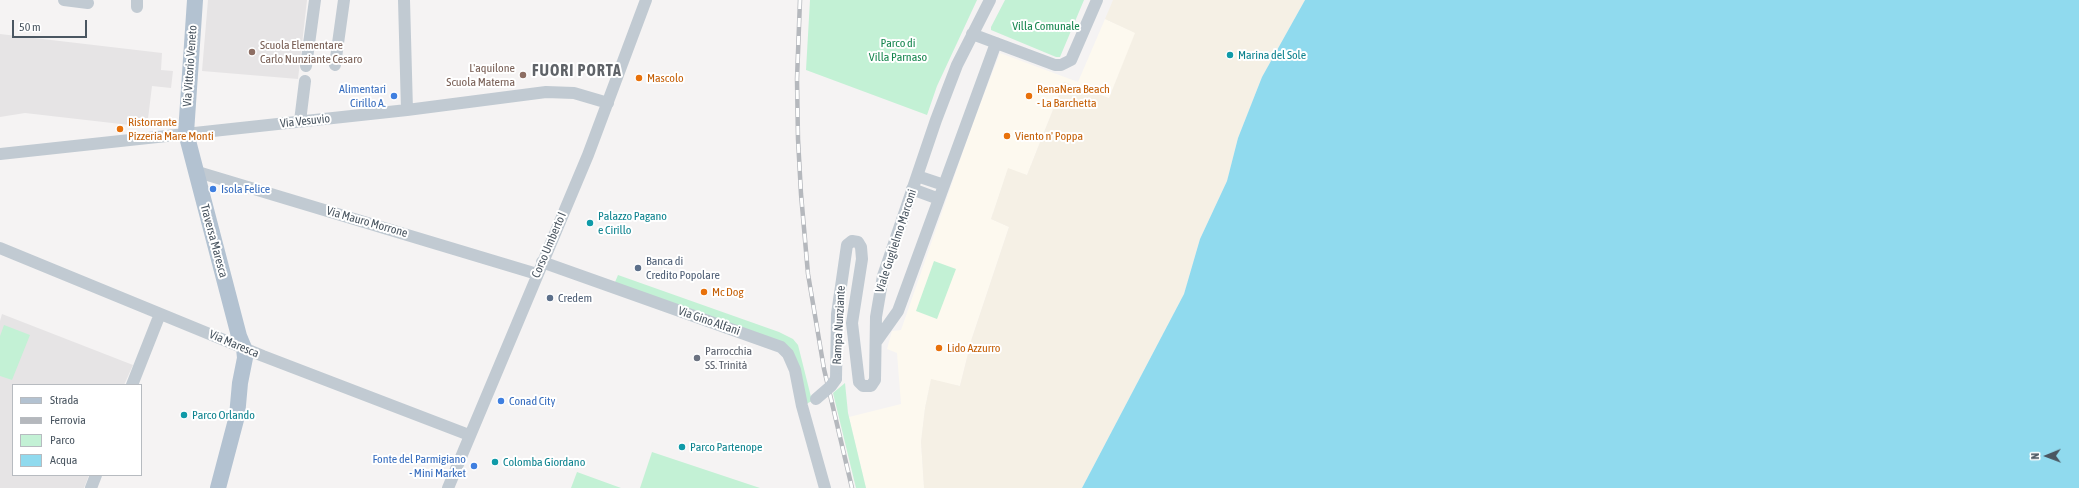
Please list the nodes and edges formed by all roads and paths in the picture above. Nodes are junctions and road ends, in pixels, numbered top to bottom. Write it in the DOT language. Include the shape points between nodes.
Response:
graph roads {
  1 [pos="64,0"];
  2 [pos="195,0"];
  3 [pos="314,0"];
  4 [pos="344,0"];
  5 [pos="404,0"];
  6 [pos="646,0"];
  7 [pos="990,0"];
  8 [pos="1097,0"];
  9 [pos="88,3"];
  10 [pos="972,34"];
  11 [pos="996,43"];
  12 [pos="335,65"];
  13 [pos="306,66"];
  14 [pos="305,80"];
  15 [pos="608,103"];
  16 [pos="407,110"];
  17 [pos="300,121"];
  18 [pos="186,133"];
  19 [pos="0,154"];
  20 [pos="196,174"];
  21 [pos="917,176"];
  22 [pos="944,185"];
  23 [pos="912,189"];
  24 [pos="939,199"];
  25 [pos="0,248"];
  26 [pos="542,262"];
  27 [pos="538,274"];
  28 [pos="160,314"];
  29 [pos="876,342"];
  30 [pos="244,348"];
  31 [pos="132,384"];
  32 [pos="802,406"];
  33 [pos="469,435"];
  34 [pos="96,476"];
  35 [pos="91,488"];
  36 [pos="218,488"];
  37 [pos="448,488"];
  38 [pos="826,488"];
  1 -- 9 [label="street"];
  2 -- 18 [label="main road, Via Vittorio Veneto"];
  3 -- 13 [label="street"];
  4 -- 12 [label="street"];
  5 -- 16 [label="street"];
  6 -- 15 [label="street, Corso Umberto I"];
  7 -- 10 [label="street, Viale Guglielmo Marconi"];
  8 -- 11 [label="street" via="1068,63 1055,65"];
  10 -- 11 [label="street"];
  10 -- 21 [label="street, Viale Guglielmo Marconi" via="957,65"];
  11 -- 22 [label="street, Viale Guglielmo Marconi"];
  14 -- 17 [label="street"];
  15 -- 16 [label="street, Via Vesuvio" via="561,91"];
  15 -- 26 [label="street, Corso Umberto I"];
  16 -- 17 [label="street, Via Vesuvio"];
  17 -- 18 [label="street, Via Vesuvio"];
  18 -- 19 [label="street, Via Vesuvio"];
  18 -- 20 [label="main road, Traversa Maresca"];
  20 -- 27 [label="street, Via Mauro Morrone" via="201,173"];
  20 -- 30 [label="main road, Traversa Maresca"];
  21 -- 22 [label="street"];
  21 -- 23 [label="street, Viale Guglielmo Marconi"];
  22 -- 24 [label="street, Viale Guglielmo Marconi"];
  23 -- 24 [label="street"];
  23 -- 29 [label="street, Viale Guglielmo Marconi" via="878,296"];
  24 -- 29 [label="street, Viale Guglielmo Marconi" via="898,311"];
  25 -- 28 [label="street, Via Maresca"];
  26 -- 27 [label="street, Corso Umberto I"];
  26 -- 32 [label="street, Via Gino Alfani" via="781,347 788,354 795,370"];
  27 -- 33 [label="street, Corso Umberto I"];
  28 -- 30 [label="street, Via Maresca"];
  28 -- 31 [label="street"];
  29 -- 32 [label="street, Rampa Nunziante, bridge" via="875,380 871,386 863,386 859,382 852,323 862,259 861,247 858,242 852,241 847,245 839,301 836,379 816,398"];
  30 -- 33 [label="street, Via Maresca"];
  30 -- 36 [label="main road" via="245,358 238,394 237,416"];
  32 -- 38 [label="street, Via Gino Alfani"];
  33 -- 37 [label="street, Corso Umberto I"];
  34 -- 35 [label="street"];
}
